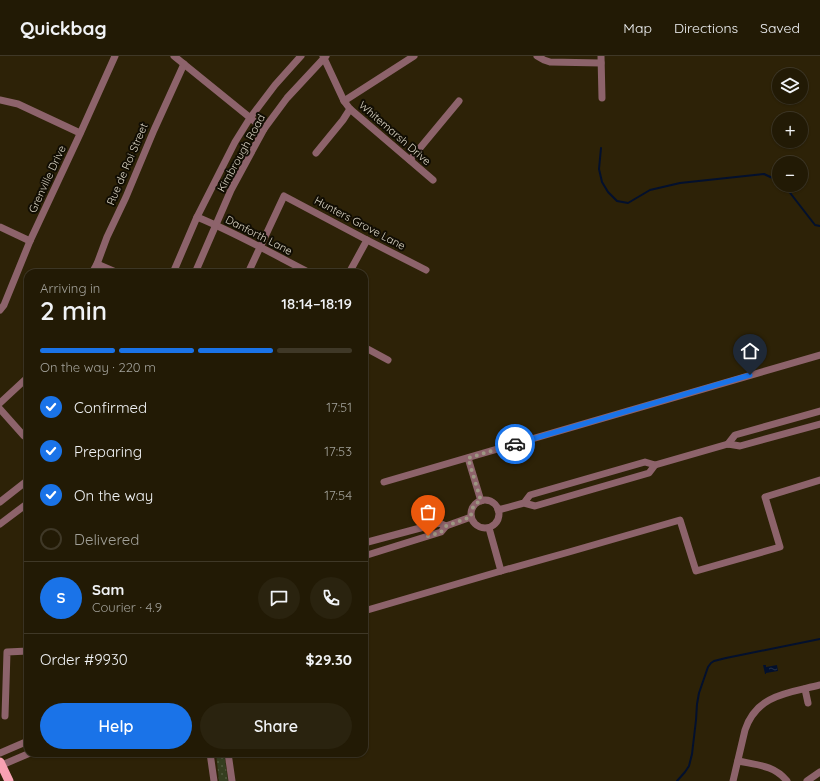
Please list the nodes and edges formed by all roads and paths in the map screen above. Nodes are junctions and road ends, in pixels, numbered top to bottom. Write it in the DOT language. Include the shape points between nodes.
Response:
graph roads {
  1 [pos="115,56"];
  2 [pos="174,56"];
  3 [pos="301,56"];
  4 [pos="324,56"];
  5 [pos="414,56"];
  6 [pos="537,56"];
  7 [pos="600,59"];
  8 [pos="184,64"];
  9 [pos="602,98"];
  10 [pos="0,100"];
  11 [pos="344,101"];
  12 [pos="459,102"];
  13 [pos="350,109"];
  14 [pos="250,118"];
  15 [pos="264,129"];
  16 [pos="80,133"];
  17 [pos="316,153"];
  18 [pos="410,160"];
  19 [pos="433,180"];
  20 [pos="197,217"];
  21 [pos="215,225"];
  22 [pos="0,227"];
  23 [pos="367,240"];
  24 [pos="30,241"];
  25 [pos="260,246"];
  26 [pos="97,264"];
  27 [pos="94,269"];
  28 [pos="109,269"];
  29 [pos="175,269"];
  30 [pos="197,269"];
  31 [pos="250,269"];
  32 [pos="303,269"];
  33 [pos="351,269"];
  34 [pos="426,270"];
  35 [pos="0,310"];
  36 [pos="368,349"];
  37 [pos="820,355"];
  38 [pos="388,360"];
  39 [pos="24,381"];
  40 [pos="0,403"];
  41 [pos="0,409"];
  42 [pos="820,411"];
  43 [pos="820,424"];
  44 [pos="24,436"];
  45 [pos="728,444"];
  46 [pos="468,458"];
  47 [pos="655,465"];
  48 [pos="820,480"];
  49 [pos="384,482"];
  50 [pos="24,483"];
  51 [pos="481,501"];
  52 [pos="0,502"];
  53 [pos="524,502"];
  54 [pos="24,506"];
  55 [pos="498,510"];
  56 [pos="471,517"];
  57 [pos="0,524"];
  58 [pos="446,526"];
  59 [pos="489,528"];
  60 [pos="368,542"];
  61 [pos="368,555"];
  62 [pos="501,571"];
  63 [pos="368,610"];
  64 [pos="24,651"];
  65 [pos="820,685"];
  66 [pos="805,689"];
  67 [pos="808,703"];
  68 [pos="5,716"];
  69 [pos="24,743"];
  70 [pos="0,753"];
  71 [pos="24,756"];
  72 [pos="211,757"];
  73 [pos="229,757"];
  74 [pos="738,761"];
  75 [pos="0,767"];
  76 [pos="820,772"];
  77 [pos="3,781"];
  78 [pos="9,781"];
  79 [pos="214,781"];
  80 [pos="232,781"];
  81 [pos="733,781"];
  82 [pos="788,781"];
  83 [pos="807,781"];
  1 -- 16 [label="street, Grenville Drive"];
  2 -- 8 [label="street"];
  3 -- 14 [label="street, Kimbrough Road"];
  4 -- 11 [label="street, Whitemarsh Drive"];
  4 -- 15 [label="street, Kimbrough Road"];
  5 -- 11 [label="street"];
  6 -- 7 [label="street" via="550,62"];
  7 -- 9 [label="street"];
  8 -- 14 [label="street"];
  8 -- 26 [label="street, Rue de Roi Street"];
  10 -- 16 [label="street" via="18,104"];
  11 -- 13 [label="street, Whitemarsh Drive"];
  12 -- 18 [label="street"];
  13 -- 17 [label="street"];
  13 -- 18 [label="street, Whitemarsh Drive"];
  14 -- 15 [label="street"];
  14 -- 20 [label="street, Kimbrough Road"];
  15 -- 21 [label="street, Kimbrough Road"];
  16 -- 24 [label="street, Grenville Drive"];
  18 -- 19 [label="street, Whitemarsh Drive"];
  20 -- 21 [label="street, Danforth Lane"];
  20 -- 29 [label="street, Kimbrough Road"];
  21 -- 25 [label="street, Danforth Lane"];
  21 -- 30 [label="street, Kimbrough Road"];
  22 -- 24 [label="street"];
  23 -- 25 [label="street, Hunters Grove Lane" via="284,196"];
  23 -- 33 [label="street"];
  23 -- 34 [label="street, Hunters Grove Lane"];
  24 -- 35 [label="street, Grenville Drive"];
  25 -- 31 [label="street"];
  25 -- 32 [label="street, Danforth Lane"];
  26 -- 27 [label="street, Rue de Roi Street"];
  26 -- 28 [label="street"];
  36 -- 38 [label="street"];
  37 -- 46 [label="street"];
  39 -- 40 [label="street"];
  41 -- 44 [label="street"];
  42 -- 45 [label="street" via="735,435"];
  43 -- 45 [label="street" via="740,446"];
  45 -- 47 [label="street"];
  46 -- 49 [label="street"];
  46 -- 51 [label="street"];
  47 -- 53 [label="street" via="645,462 615,470 530,495"];
  47 -- 53 [label="street" via="648,473 535,506"];
  48 -- 62 [label="street" via="765,497 780,547 696,571 680,520"];
  50 -- 52 [label="street"];
  51 -- 55 [label="street" via="492,502"];
  51 -- 56 [label="street" via="475,504"];
  53 -- 55 [label="street"];
  54 -- 57 [label="street"];
  55 -- 59 [label="street" via="496,522"];
  56 -- 58 [label="street"];
  56 -- 59 [label="street" via="476,525"];
  58 -- 60 [label="street" via="439,523"];
  58 -- 61 [label="street" via="441,532"];
  59 -- 62 [label="street"];
  62 -- 63 [label="street"];
  64 -- 68 [label="street" via="7,652"];
  65 -- 66 [label="street"];
  66 -- 67 [label="street"];
  66 -- 74 [label="street" via="773,697 752,715 746,726"];
  69 -- 70 [label="street"];
  71 -- 75 [label="street"];
  72 -- 79 [label="street"];
  73 -- 80 [label="street"];
  74 -- 81 [label="street"];
  74 -- 82 [label="street" via="773,769"];
  75 -- 77 [label="main road"];
  75 -- 78 [label="main road"];
  76 -- 83 [label="street"];
}
